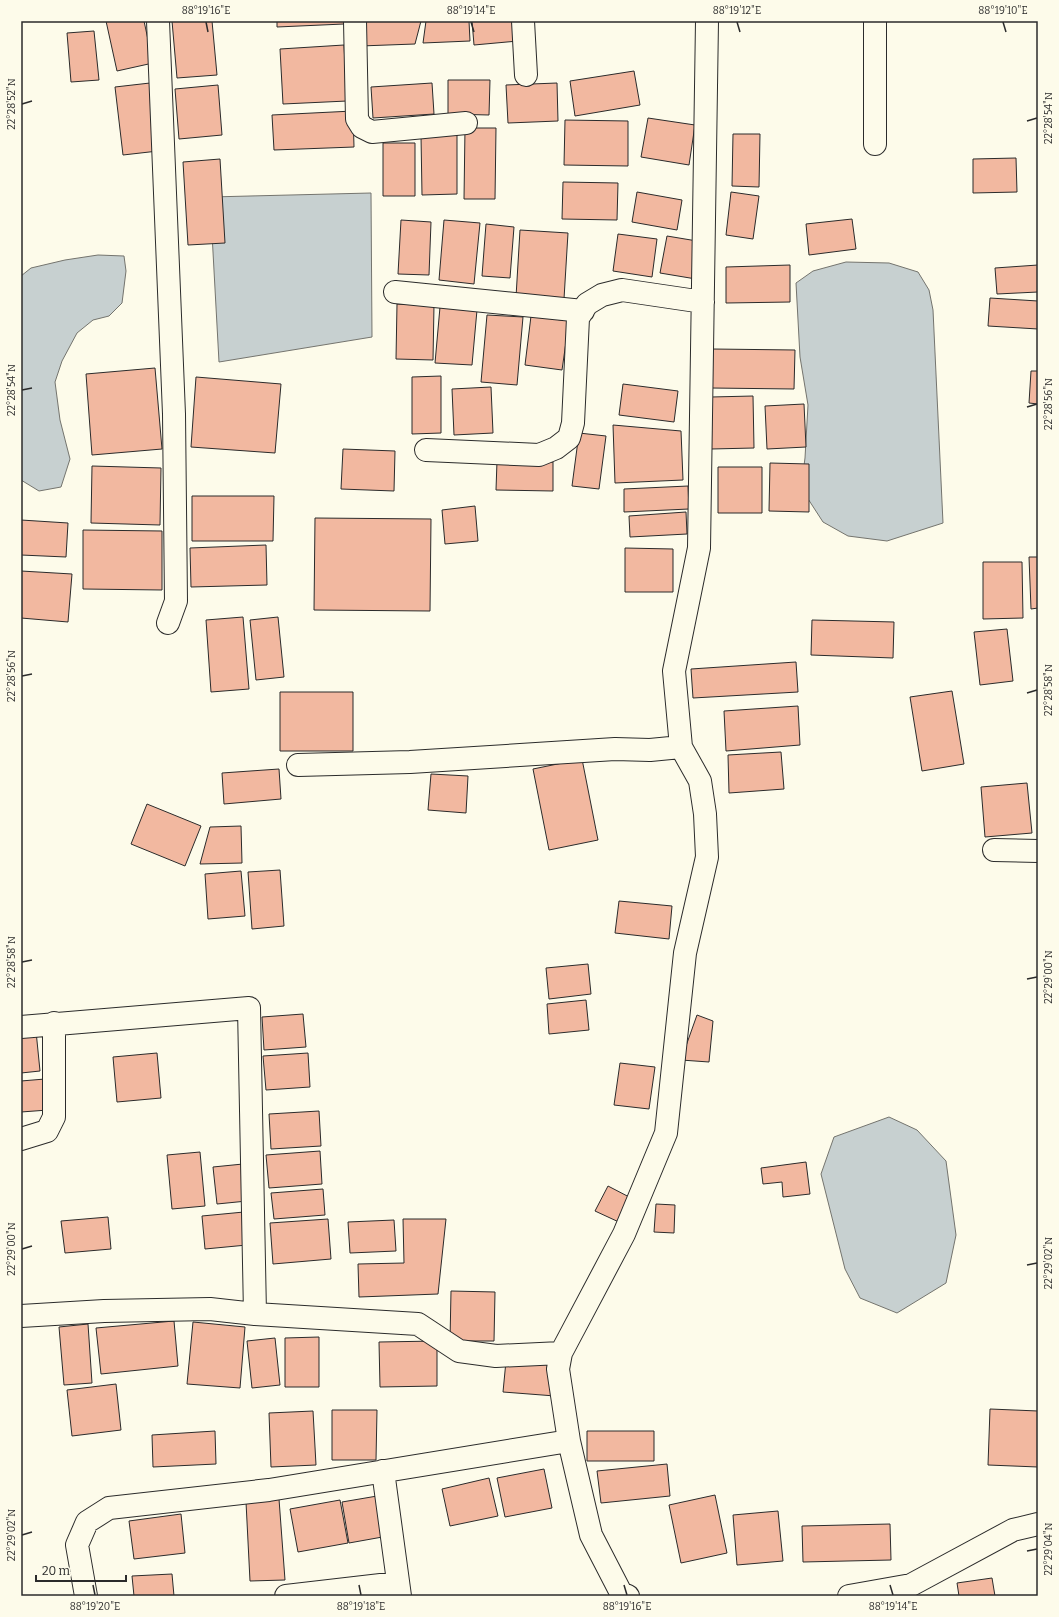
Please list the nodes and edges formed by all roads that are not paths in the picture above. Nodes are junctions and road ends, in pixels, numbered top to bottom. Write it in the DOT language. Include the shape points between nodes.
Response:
graph roads {
  1 [pos="158,21"];
  2 [pos="355,21"];
  3 [pos="523,21"];
  4 [pos="707,21"];
  5 [pos="875,21"];
  6 [pos="526,74"];
  7 [pos="466,123"];
  8 [pos="875,144"];
  9 [pos="395,292"];
  10 [pos="703,302"];
  11 [pos="583,311"];
  12 [pos="426,450"];
  13 [pos="168,623"];
  14 [pos="681,747"];
  15 [pos="298,766"];
  16 [pos="994,850"];
  17 [pos="1038,851"];
  18 [pos="54,1023"];
  19 [pos="21,1027"];
  20 [pos="21,1139"];
  21 [pos="255,1314"];
  22 [pos="21,1316"];
  23 [pos="561,1353"];
  24 [pos="569,1441"];
  25 [pos="383,1471"];
  26 [pos="1038,1524"];
  27 [pos="399,1589"];
  28 [pos="911,1590"];
  29 [pos="86,1596"];
  30 [pos="286,1596"];
  31 [pos="628,1596"];
  32 [pos="849,1596"];
  1 -- 13 [label="street" via="174,414 176,601"];
  2 -- 7 [label="street" via="357,119 362,127 372,132"];
  3 -- 6 [label="street"];
  4 -- 10 [label="street"];
  5 -- 8 [label="street"];
  9 -- 11 [label="street"];
  10 -- 11 [label="street" via="622,290 602,295 587,304"];
  10 -- 14 [label="street" via="699,548 674,671"];
  11 -- 12 [label="street" via="578,318 573,422 569,438 556,448 539,455"];
  14 -- 15 [label="street"];
  14 -- 23 [label="street" via="700,781 708,857 685,953 666,1133 624,1234"];
  16 -- 17 [label="street"];
  18 -- 19 [label="street"];
  18 -- 20 [label="street" via="54,1117 47,1131"];
  18 -- 21 [label="street" via="249,1008"];
  21 -- 22 [label="street" via="210,1309"];
  21 -- 23 [label="street" via="418,1324 459,1351 496,1356"];
  23 -- 24 [label="street" via="558,1369"];
  24 -- 25 [label="street"];
  24 -- 31 [label="street" via="591,1535 621,1593"];
  25 -- 27 [label="street"];
  25 -- 29 [label="street" via="269,1490 109,1508 87,1522 77,1545"];
  26 -- 28 [label="street" via="1013,1530"];
  27 -- 30 [label="street"];
  28 -- 32 [label="street"];
}
